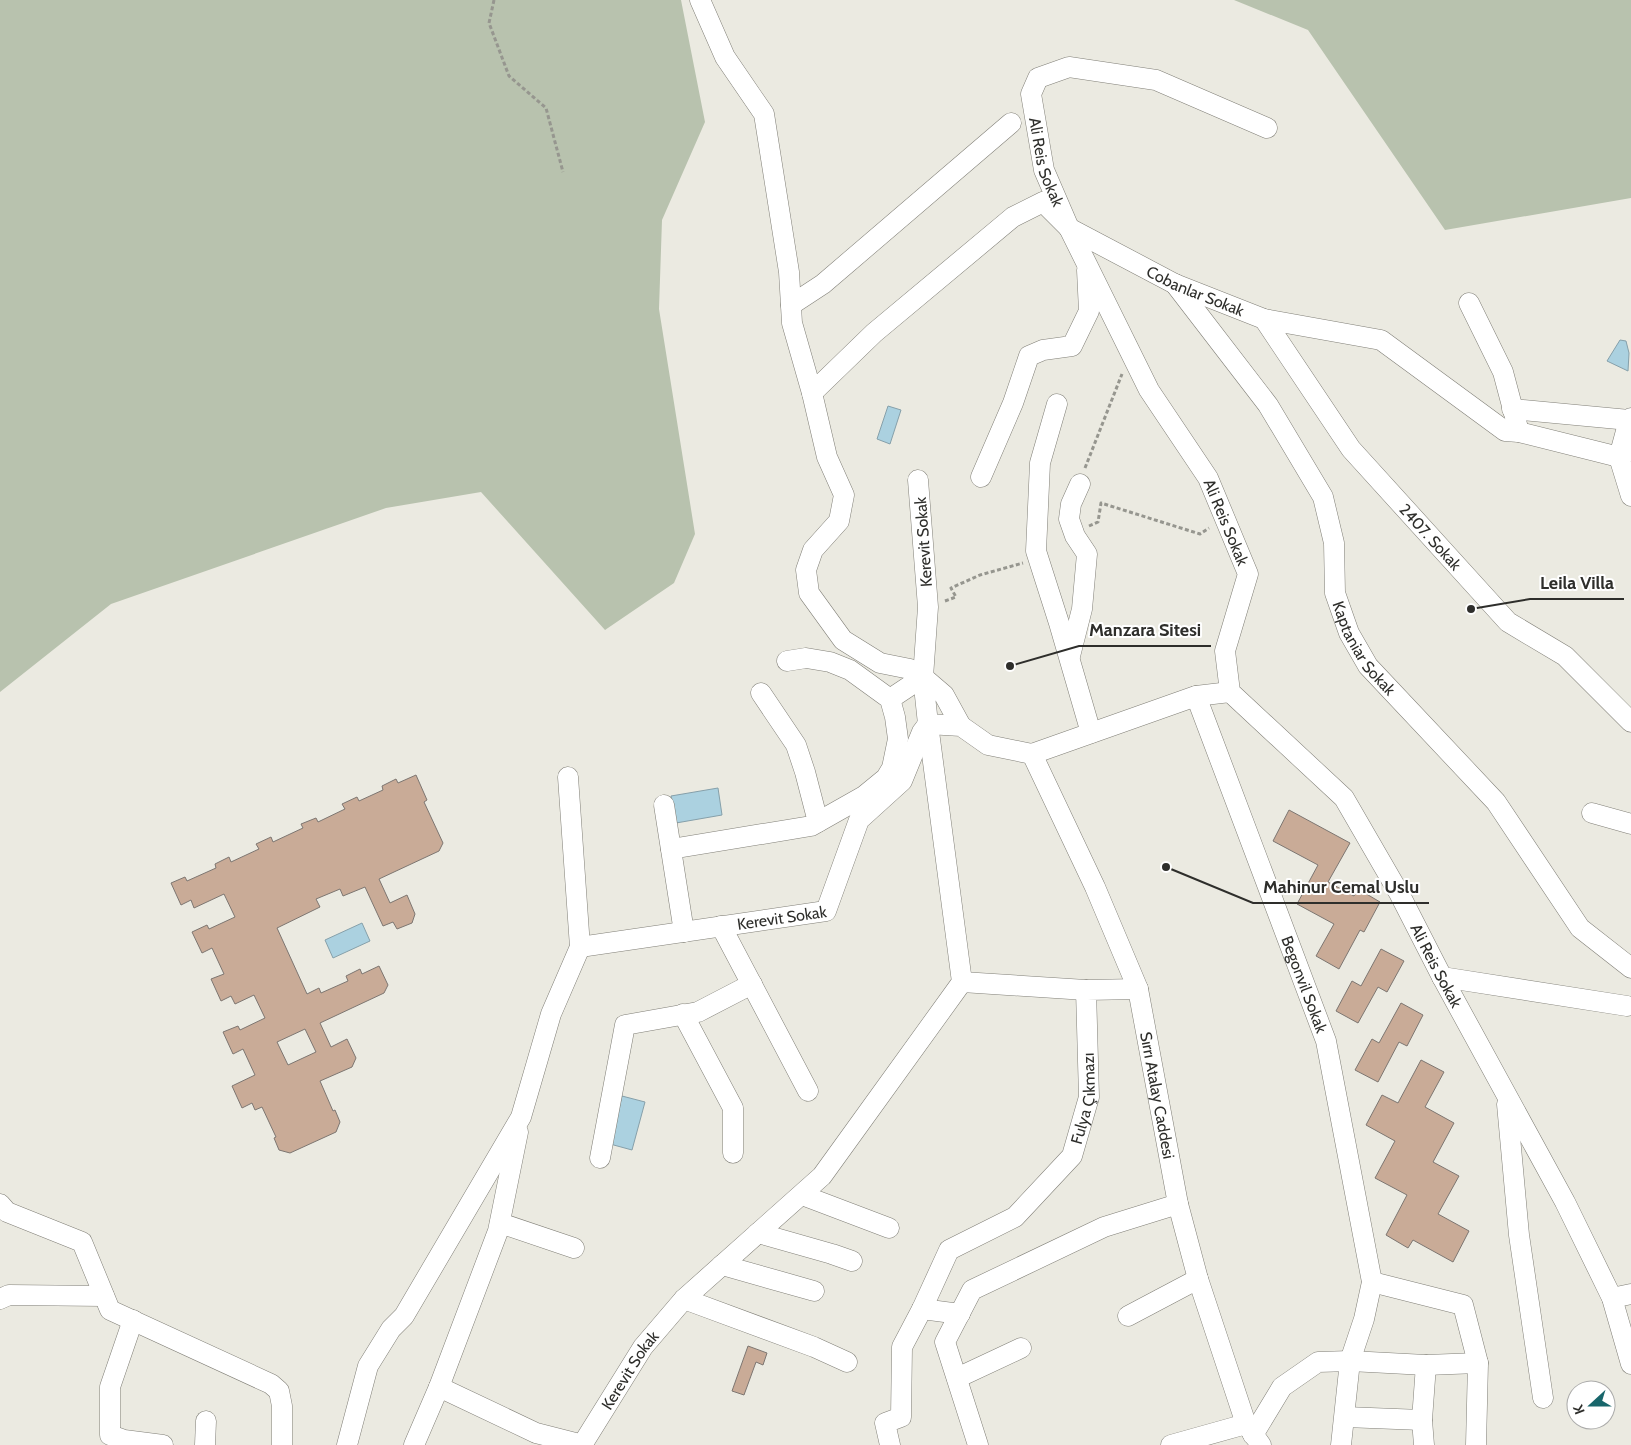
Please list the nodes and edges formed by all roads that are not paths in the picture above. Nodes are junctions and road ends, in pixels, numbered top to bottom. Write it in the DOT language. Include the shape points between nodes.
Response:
graph roads {
  1 [pos="700,0"];
  2 [pos="1011,123"];
  3 [pos="1267,128"];
  4 [pos="1069,228"];
  5 [pos="1086,263"];
  6 [pos="1175,284"];
  7 [pos="1469,303"];
  8 [pos="791,305"];
  9 [pos="1264,319"];
  10 [pos="812,393"];
  11 [pos="1057,404"];
  12 [pos="1512,409"];
  13 [pos="1630,419"];
  14 [pos="1519,432"];
  15 [pos="1625,453"];
  16 [pos="981,477"];
  17 [pos="918,480"];
  18 [pos="1080,484"];
  19 [pos="1631,496"];
  20 [pos="1070,658"];
  21 [pos="787,661"];
  22 [pos="923,677"];
  23 [pos="1230,692"];
  24 [pos="761,693"];
  25 [pos="1196,696"];
  26 [pos="890,699"];
  27 [pos="1631,722"];
  28 [pos="928,724"];
  29 [pos="961,726"];
  30 [pos="1091,733"];
  31 [pos="1032,754"];
  32 [pos="568,777"];
  33 [pos="664,806"];
  34 [pos="1592,813"];
  35 [pos="818,822"];
  36 [pos="1631,824"];
  37 [pos="671,849"];
  38 [pos="721,926"];
  39 [pos="684,932"];
  40 [pos="580,947"];
  41 [pos="1631,968"];
  42 [pos="1442,977"];
  43 [pos="962,982"];
  44 [pos="752,984"];
  45 [pos="1086,990"];
  46 [pos="1138,990"];
  47 [pos="1630,1007"];
  48 [pos="683,1014"];
  49 [pos="808,1092"];
  50 [pos="1506,1094"];
  51 [pos="521,1117"];
  52 [pos="733,1152"];
  53 [pos="600,1158"];
  54 [pos="802,1194"];
  55 [pos="0,1204"];
  56 [pos="1178,1204"];
  57 [pos="500,1223"];
  58 [pos="889,1228"];
  59 [pos="758,1233"];
  60 [pos="574,1248"];
  61 [pos="852,1261"];
  62 [pos="722,1265"];
  63 [pos="1198,1279"];
  64 [pos="1372,1282"];
  65 [pos="814,1292"];
  66 [pos="1631,1294"];
  67 [pos="104,1296"];
  68 [pos="1612,1298"];
  69 [pos="0,1299"];
  70 [pos="684,1299"];
  71 [pos="922,1309"];
  72 [pos="960,1314"];
  73 [pos="1128,1316"];
  74 [pos="133,1320"];
  75 [pos="1021,1348"];
  76 [pos="1350,1361"];
  77 [pos="847,1362"];
  78 [pos="1478,1363"];
  79 [pos="1631,1364"];
  80 [pos="1426,1365"];
  81 [pos="956,1378"];
  82 [pos="439,1387"];
  83 [pos="1543,1398"];
  84 [pos="1345,1417"];
  85 [pos="1422,1420"];
  86 [pos="206,1421"];
  87 [pos="1253,1435"];
  88 [pos="163,1445"];
  89 [pos="206,1445"];
  90 [pos="282,1445"];
  91 [pos="347,1445"];
  92 [pos="414,1445"];
  93 [pos="583,1445"];
  94 [pos="890,1445"];
  95 [pos="978,1445"];
  96 [pos="1171,1445"];
  97 [pos="1341,1445"];
  98 [pos="1424,1445"];
  99 [pos="1476,1445"];
  1 -- 8 [label="street" via="725,57 764,114 789,272"];
  2 -- 8 [label="street" via="823,284"];
  3 -- 4 [label="street, Ali Reis Sokak" via="1156,80 1069,68 1038,78 1031,94 1044,170"];
  4 -- 5 [label="street, Ali Reis Sokak"];
  4 -- 6 [label="street, Cobanlar Sokak"];
  4 -- 10 [label="street, Cobanlar Sokak" via="1043,202 1012,217 874,333"];
  5 -- 16 [label="street" via="1089,311 1080,330 1072,346 1043,350 1029,356"];
  5 -- 23 [label="street, Ali Reis Sokak" via="1149,390 1208,478 1248,574 1224,651"];
  6 -- 9 [label="street, Cobanlar Sokak"];
  6 -- 41 [label="street, Kaptaniar Sokak" via="1268,405 1323,497 1334,543 1336,593 1349,633 1368,666 1496,802 1580,928"];
  7 -- 12 [label="street" via="1503,372"];
  8 -- 10 [label="street" via="792,323"];
  9 -- 14 [label="street, Cobanlar Sokak" via="1381,340 1505,431"];
  9 -- 27 [label="street, 2407. Sokak" via="1351,449 1508,622 1566,656"];
  10 -- 22 [label="street" via="827,457 844,495 839,520 813,550 806,570 809,593 843,640 880,663 910,669"];
  11 -- 20 [label="street" via="1040,463 1036,552"];
  12 -- 13 [label="street"];
  12 -- 14 [label="street"];
  13 -- 15 [label="street"];
  14 -- 15 [label="street, Cobanlar Sokak"];
  15 -- 19 [label="street"];
  17 -- 22 [label="street, Kerevit Sokak" via="928,607"];
  18 -- 20 [label="street" via="1071,504 1069,520 1087,554 1082,609"];
  20 -- 30 [label="street"];
  21 -- 26 [label="street" via="806,658 830,662 850,670"];
  22 -- 26 [label="street"];
  22 -- 28 [label="street, Kerevit Sokak"];
  22 -- 29 [label="street" via="944,695"];
  23 -- 25 [label="street"];
  23 -- 42 [label="street, Ali Reis Sokak" via="1344,798 1400,893"];
  24 -- 35 [label="street" via="796,745"];
  25 -- 30 [label="street"];
  25 -- 64 [label="street, Begonvil Sokak" via="1326,1041"];
  26 -- 35 [label="street" via="898,739 892,768 886,778 864,796"];
  28 -- 29 [label="street"];
  28 -- 38 [label="street, Kerevit Sokak" via="902,781 859,820 826,911"];
  28 -- 43 [label="street, Kerevit Sokak"];
  29 -- 31 [label="street" via="988,745"];
  30 -- 31 [label="street"];
  31 -- 46 [label="street, Sırrı Atalay Caddesi" via="1095,888"];
  32 -- 40 [label="street"];
  33 -- 37 [label="street"];
  34 -- 36 [label="street"];
  35 -- 37 [label="street" via="811,826"];
  37 -- 39 [label="street"];
  38 -- 39 [label="street, Kerevit Sokak"];
  38 -- 44 [label="street"];
  39 -- 40 [label="street, Kerevit Sokak"];
  40 -- 51 [label="street" via="551,1014"];
  42 -- 47 [label="street"];
  42 -- 50 [label="street, Ali Reis Sokak"];
  43 -- 45 [label="street"];
  43 -- 54 [label="street, Kerevit Sokak" via="822,1176"];
  44 -- 48 [label="street" via="698,1012"];
  44 -- 49 [label="street"];
  45 -- 46 [label="street"];
  45 -- 71 [label="street, Fulya Çıkmazı" via="1089,1097 1072,1156 1015,1217 948,1250"];
  46 -- 56 [label="street, Sırrı Atalay Caddesi"];
  48 -- 52 [label="street" via="733,1108"];
  48 -- 53 [label="street" via="625,1025"];
  50 -- 68 [label="street, Ali Reis Sokak" via="1565,1202"];
  50 -- 83 [label="street, Ali Reis Sokak" via="1519,1235"];
  51 -- 57 [label="street"];
  51 -- 91 [label="street" via="404,1316 391,1328 368,1366"];
  54 -- 58 [label="street"];
  54 -- 59 [label="street, Kerevit Sokak"];
  55 -- 67 [label="street" via="7,1212 82,1242"];
  56 -- 63 [label="street, Sırrı Atalay Caddesi"];
  56 -- 72 [label="street" via="1104,1227 972,1290"];
  57 -- 60 [label="street"];
  57 -- 82 [label="street"];
  59 -- 61 [label="street"];
  59 -- 62 [label="street, Kerevit Sokak"];
  62 -- 65 [label="street"];
  62 -- 70 [label="street, Kerevit Sokak"];
  63 -- 73 [label="street"];
  63 -- 87 [label="street, Sırrı Atalay Caddesi"];
  64 -- 76 [label="street"];
  64 -- 78 [label="street" via="1463,1305"];
  66 -- 68 [label="street"];
  67 -- 69 [label="street" via="9,1295"];
  67 -- 74 [label="street" via="110,1310"];
  68 -- 79 [label="street, Ali Reis Sokak"];
  70 -- 77 [label="street"];
  70 -- 93 [label="street, Kerevit Sokak" via="643,1347"];
  71 -- 72 [label="street"];
  71 -- 94 [label="street, Fulya Çıkmazı" via="902,1347 901,1417 885,1423"];
  72 -- 81 [label="street" via="945,1342"];
  74 -- 88 [label="street" via="110,1387 110,1435"];
  74 -- 90 [label="street" via="271,1384 279,1391 282,1406"];
  75 -- 81 [label="street"];
  76 -- 80 [label="street"];
  76 -- 84 [label="street"];
  76 -- 87 [label="street" via="1318,1362 1282,1387"];
  78 -- 80 [label="street"];
  78 -- 99 [label="street"];
  80 -- 85 [label="street"];
  81 -- 95 [label="street"];
  82 -- 92 [label="street"];
  82 -- 93 [label="street" via="536,1433"];
  84 -- 85 [label="street"];
  84 -- 97 [label="street"];
  85 -- 98 [label="street"];
  86 -- 89 [label="street"];
  87 -- 96 [label="street"];
}
